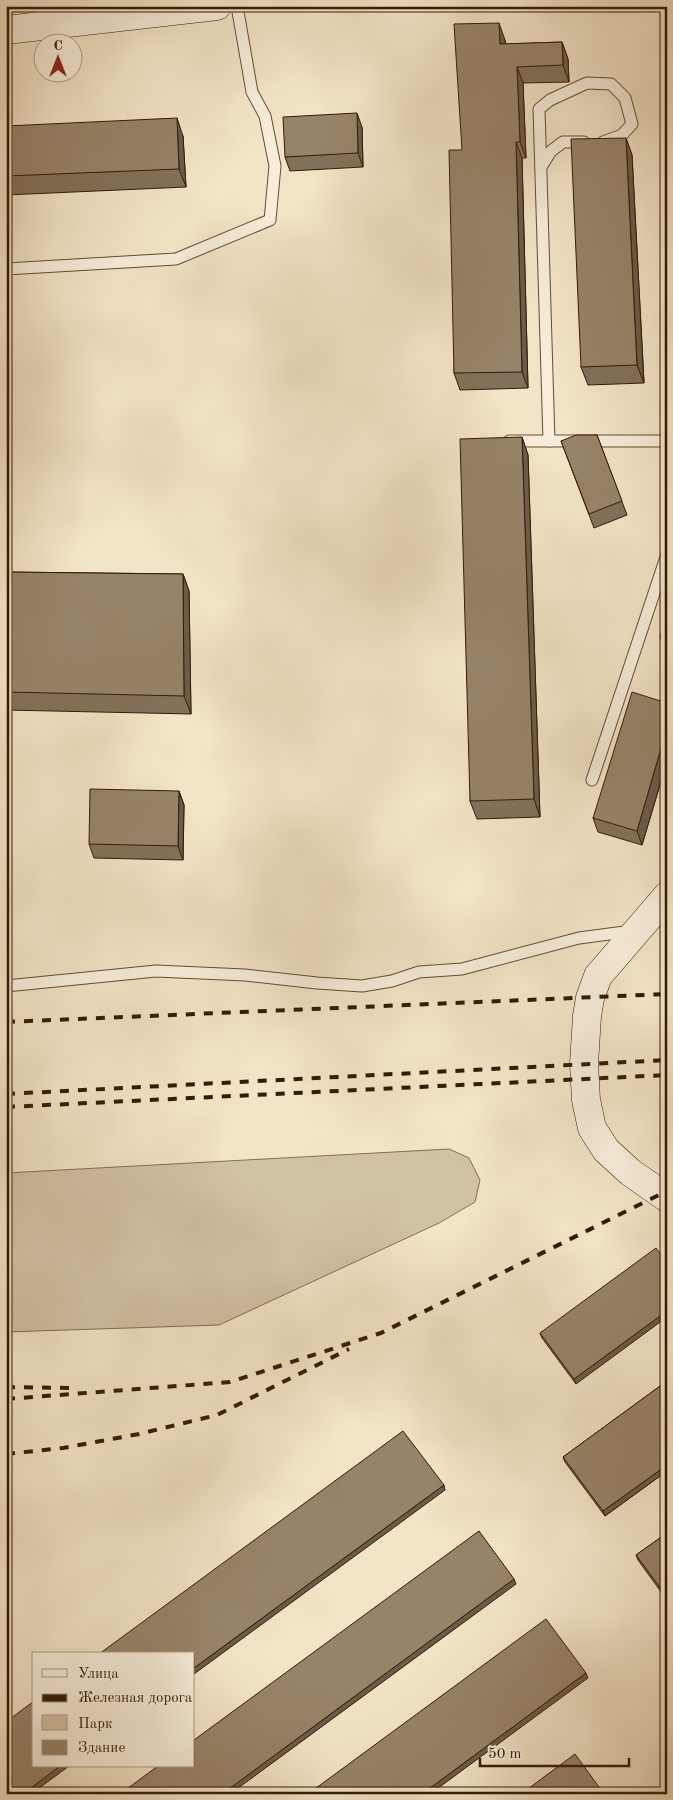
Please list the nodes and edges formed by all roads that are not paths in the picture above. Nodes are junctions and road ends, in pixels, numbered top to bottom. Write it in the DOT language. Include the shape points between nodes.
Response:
graph roads {
  1 [pos="217,6"];
  2 [pos="236,6"];
  3 [pos="6,30"];
  4 [pos="540,167"];
  5 [pos="6,269"];
  6 [pos="500,441"];
  7 [pos="549,441"];
  8 [pos="667,441"];
  9 [pos="667,554"];
  10 [pos="592,780"];
  11 [pos="667,896"];
  12 [pos="637,931"];
  13 [pos="6,986"];
  14 [pos="667,1198"];
  1 -- 3 [label="main road"];
  2 -- 5 [label="lane" via="252,92 265,116 275,166 270,220 176,259"];
  4 -- 4 [label="lane" via="539,109 550,100 587,83 611,84 625,98 632,124 622,135 606,142 563,142"];
  4 -- 7 [label="lane"];
  6 -- 7 [label="lane"];
  7 -- 8 [label="lane"];
  9 -- 10 [label="lane"];
  11 -- 12 [label="main road"];
  12 -- 13 [label="lane" via="579,938 462,969 419,972 362,986 156,971"];
  12 -- 14 [label="main road" via="598,976 590,998 585,1035 586,1100 592,1128 606,1150"];
}
